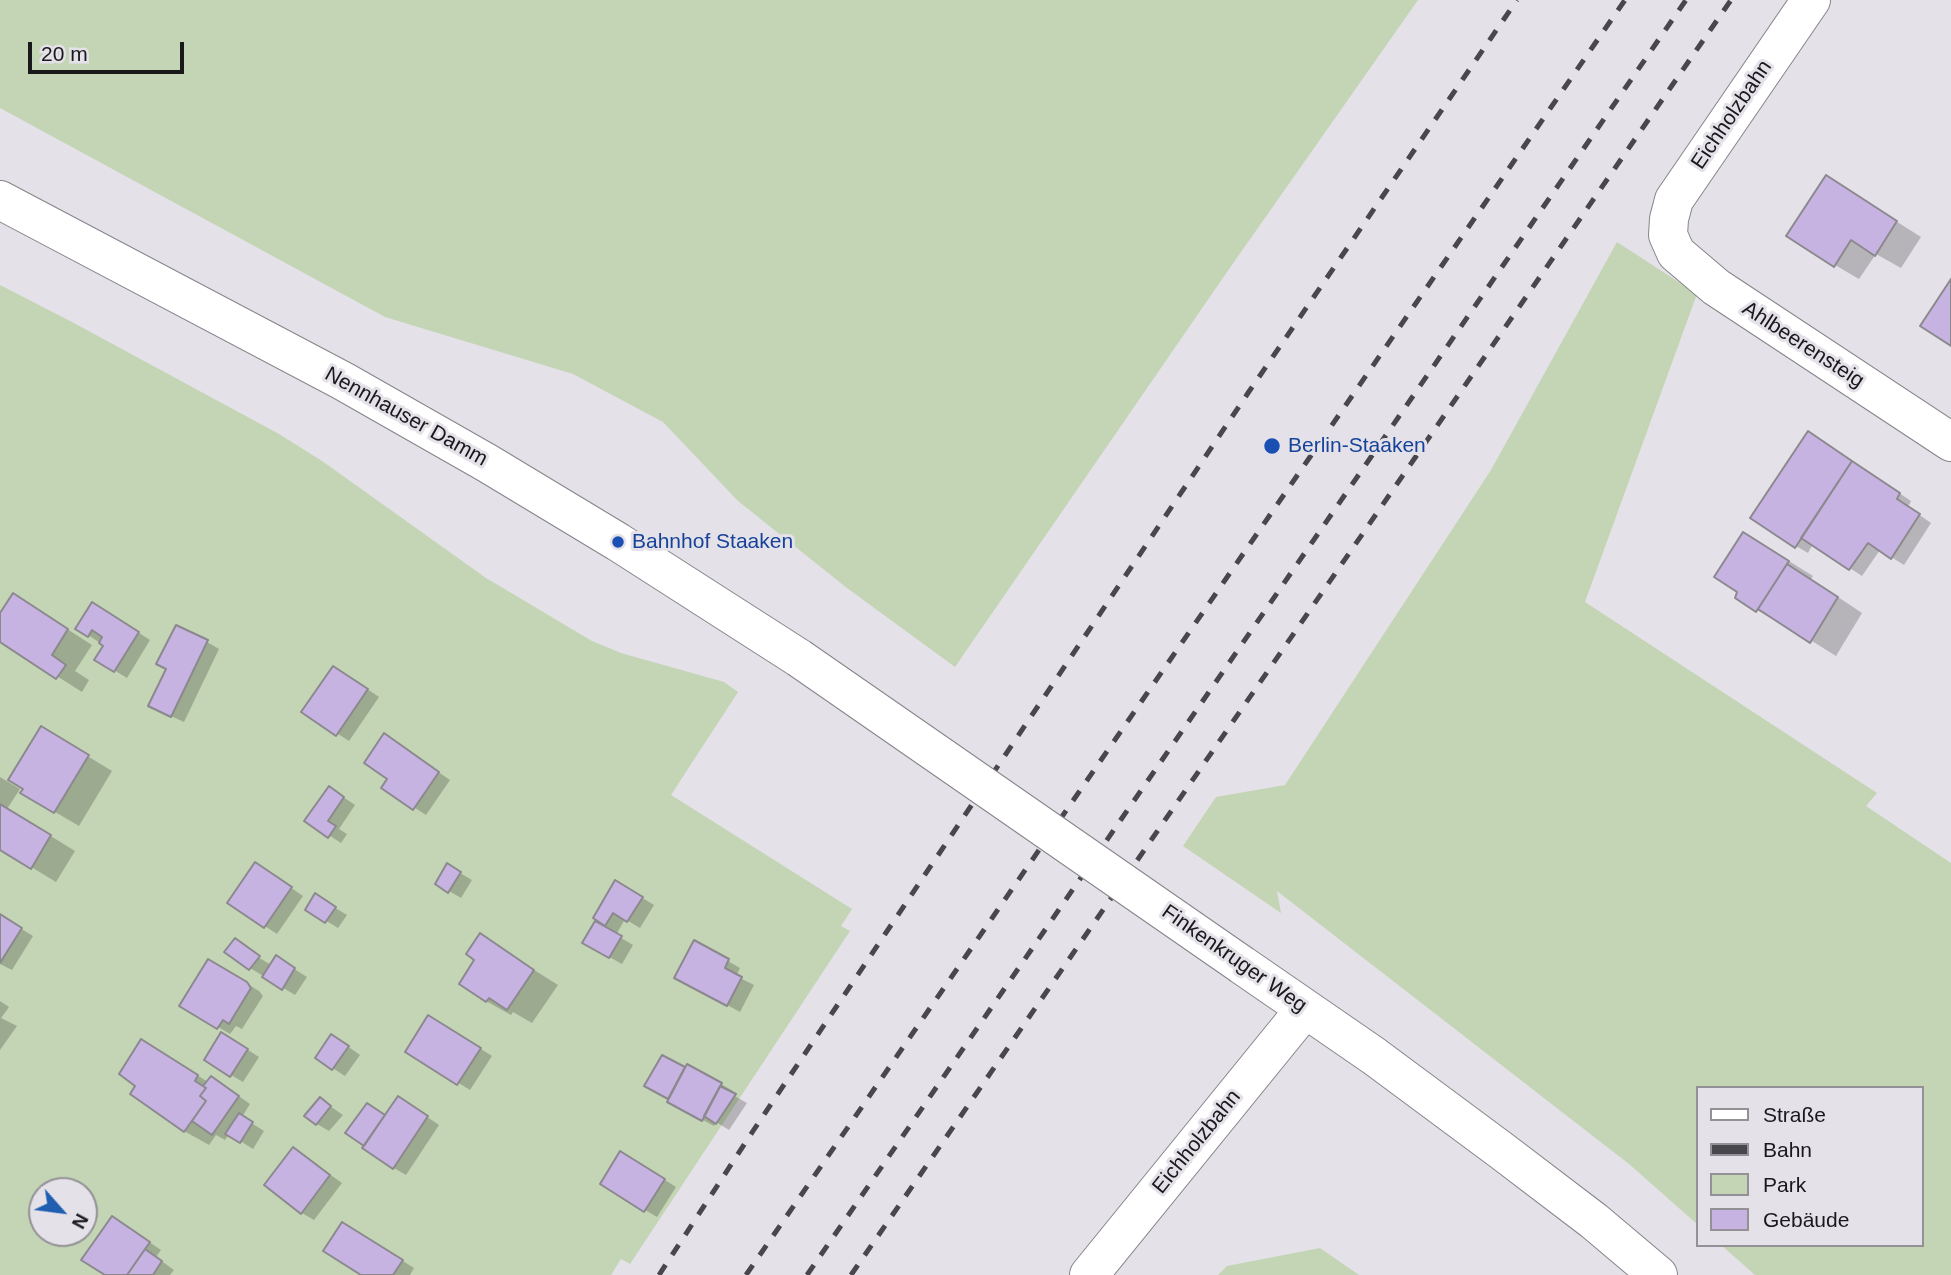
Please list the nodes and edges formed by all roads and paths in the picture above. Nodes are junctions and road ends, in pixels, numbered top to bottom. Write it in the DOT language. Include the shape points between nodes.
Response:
graph roads {
  1 [pos="1811,0"];
  2 [pos="0,200"];
  3 [pos="1668,235"];
  4 [pos="1951,442"];
  5 [pos="799,658"];
  6 [pos="1305,1009"];
  7 [pos="1089,1275"];
  8 [pos="1658,1275"];
  1 -- 3 [label="street, Eichholzbahn" via="1674,200"];
  2 -- 5 [label="street, Nennhauser Damm" via="475,456"];
  3 -- 4 [label="street, Ahlbeerensteig" via="1676,253 1716,287"];
  5 -- 6 [label="street, Finkenkruger Weg, bridge"];
  6 -- 7 [label="street, Eichholzbahn"];
  6 -- 8 [label="street, Finkenkruger Weg" via="1502,1150"];
}
